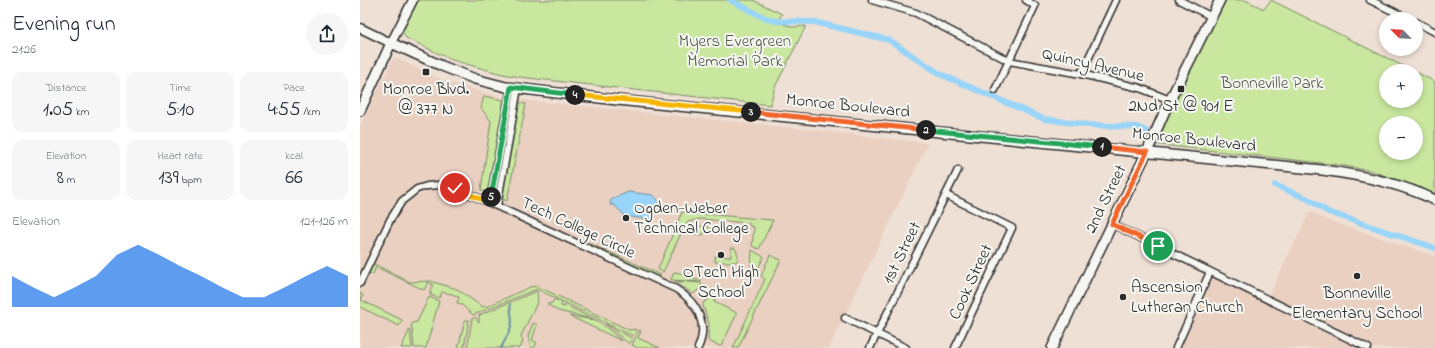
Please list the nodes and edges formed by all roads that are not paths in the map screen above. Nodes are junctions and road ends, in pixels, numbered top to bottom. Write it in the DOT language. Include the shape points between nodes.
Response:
graph roads {
  1 [pos="412,0"];
  2 [pos="872,0"];
  3 [pos="1026,0"];
  4 [pos="1116,0"];
  5 [pos="1179,0"];
  6 [pos="1220,0"];
  7 [pos="1370,0"];
  8 [pos="1381,2"];
  9 [pos="1397,12"];
  10 [pos="1212,17"];
  11 [pos="1423,26"];
  12 [pos="360,28"];
  13 [pos="1435,32"];
  14 [pos="392,43"];
  15 [pos="1009,61"];
  16 [pos="1081,74"];
  17 [pos="514,88"];
  18 [pos="995,90"];
  19 [pos="1170,100"];
  20 [pos="360,111"];
  21 [pos="1147,152"];
  22 [pos="958,170"];
  23 [pos="946,195"];
  24 [pos="1435,200"];
  25 [pos="490,203"];
  26 [pos="497,206"];
  27 [pos="1112,224"];
  28 [pos="1210,272"];
  29 [pos="360,283"];
  30 [pos="845,318"];
  31 [pos="877,333"];
  32 [pos="698,348"];
  33 [pos="870,348"];
  34 [pos="906,348"];
  35 [pos="955,348"];
  36 [pos="1052,348"];
  37 [pos="1176,348"];
  38 [pos="1368,348"];
  1 -- 14 [label="street"];
  2 -- 15 [label="street, Quincy Avenue" via="916,13"];
  3 -- 15 [label="street" via="1035,6"];
  4 -- 16 [label="street"];
  5 -- 10 [label="street"];
  6 -- 10 [label="main road, 2nd Street"];
  7 -- 8 [label="street"];
  8 -- 9 [label="street"];
  10 -- 19 [label="main road, 2nd Street"];
  11 -- 13 [label="street"];
  12 -- 14 [label="street, Monroe Boulevard"];
  14 -- 17 [label="main road, Monroe Boulevard" via="442,66"];
  14 -- 20 [label="main road"];
  15 -- 16 [label="street, Quincy Avenue"];
  15 -- 18 [label="street"];
  16 -- 19 [label="street, Quincy Avenue" via="1140,88"];
  17 -- 21 [label="main road, Monroe Boulevard"];
  17 -- 25 [label="street"];
  17 -- 26 [label="street"];
  19 -- 21 [label="main road, 2nd Street"];
  21 -- 24 [label="main road, Monroe Boulevard" via="1342,172 1405,188"];
  21 -- 27 [label="main road, 2nd Street"];
  22 -- 23 [label="street, 1st Street"];
  23 -- 31 [label="street, 1st Street"];
  23 -- 35 [label="street, Cook Street" via="1012,228"];
  25 -- 26 [label="street, Tech College Circle"];
  25 -- 29 [label="street, Tech College Circle" via="455,188 440,185 427,186 412,192 402,201 390,220"];
  26 -- 32 [label="street, Tech College Circle" via="685,295 694,305 702,322 702,337"];
  27 -- 28 [label="street"];
  27 -- 36 [label="main road, 2nd Street"];
  28 -- 37 [label="street"];
  28 -- 38 [label="street"];
  30 -- 31 [label="street"];
  31 -- 33 [label="street, 1st Street"];
  31 -- 34 [label="street"];
}
